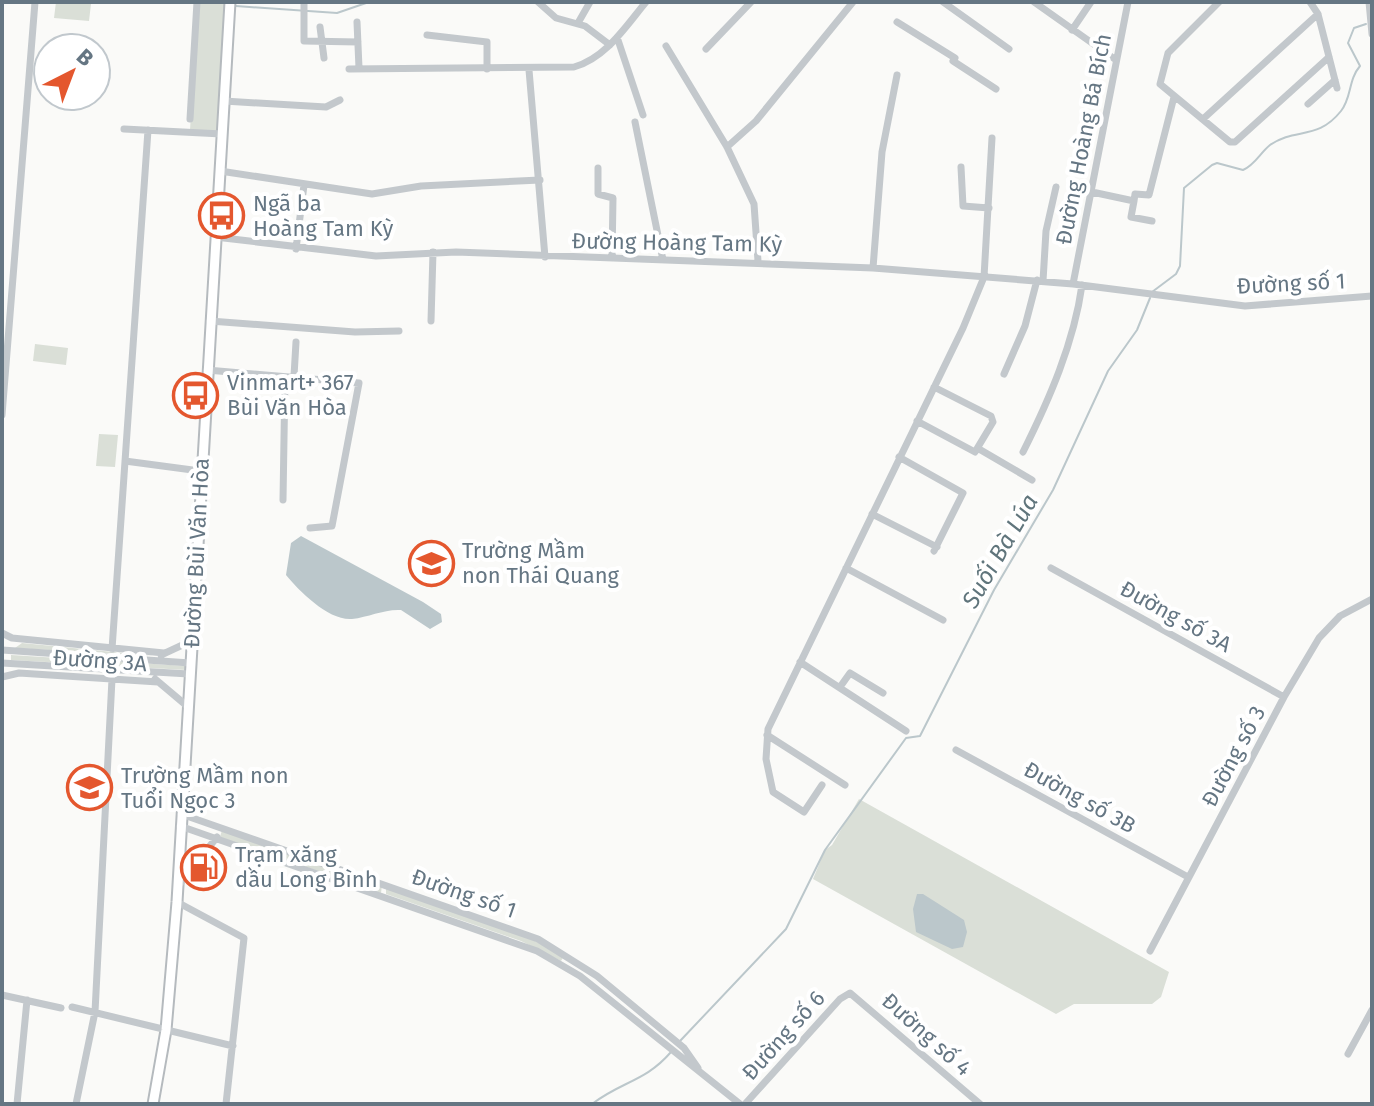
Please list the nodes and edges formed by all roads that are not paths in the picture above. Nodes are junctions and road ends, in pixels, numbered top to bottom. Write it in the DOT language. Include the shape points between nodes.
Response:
graph roads {
  1 [pos="35,2"];
  2 [pos="197,2"];
  3 [pos="230,2"];
  4 [pos="538,2"];
  5 [pos="590,2"];
  6 [pos="646,2"];
  7 [pos="751,2"];
  8 [pos="853,2"];
  9 [pos="943,2"];
  10 [pos="1034,2"];
  11 [pos="1091,2"];
  12 [pos="1128,2"];
  13 [pos="1219,2"];
  14 [pos="1310,2"];
  15 [pos="1370,6"];
  16 [pos="303,8"];
  17 [pos="1318,14"];
  18 [pos="357,22"];
  19 [pos="897,22"];
  20 [pos="578,23"];
  21 [pos="320,27"];
  22 [pos="1072,30"];
  23 [pos="1372,33"];
  24 [pos="427,35"];
  25 [pos="617,37"];
  26 [pos="358,42"];
  27 [pos="321,43"];
  28 [pos="610,45"];
  29 [pos="666,46"];
  30 [pos="706,49"];
  31 [pos="1009,49"];
  32 [pos="1329,57"];
  33 [pos="324,58"];
  34 [pos="1116,60"];
  35 [pos="359,68"];
  36 [pos="349,69"];
  37 [pos="487,69"];
  38 [pos="529,70"];
  39 [pos="897,75"];
  40 [pos="996,89"];
  41 [pos="1174,97"];
  42 [pos="340,100"];
  43 [pos="224,101"];
  44 [pos="1308,104"];
  45 [pos="643,115"];
  46 [pos="190,119"];
  47 [pos="1203,119"];
  48 [pos="635,122"];
  49 [pos="124,129"];
  50 [pos="148,130"];
  51 [pos="222,134"];
  52 [pos="992,138"];
  53 [pos="727,147"];
  54 [pos="961,167"];
  55 [pos="598,168"];
  56 [pos="220,171"];
  57 [pos="540,180"];
  58 [pos="304,185"];
  59 [pos="1056,187"];
  60 [pos="1092,192"];
  61 [pos="1134,201"];
  62 [pos="989,208"];
  63 [pos="1152,221"];
  64 [pos="215,237"];
  65 [pos="296,249"];
  66 [pos="433,252"];
  67 [pos="545,257"];
  68 [pos="612,258"];
  69 [pos="663,260"];
  70 [pos="758,261"];
  71 [pos="873,268"];
  72 [pos="984,277"];
  73 [pos="1040,281"];
  74 [pos="1078,284"];
  75 [pos="1139,293"];
  76 [pos="1372,296"];
  77 [pos="210,321"];
  78 [pos="431,321"];
  79 [pos="399,331"];
  80 [pos="296,342"];
  81 [pos="207,370"];
  82 [pos="1004,374"];
  83 [pos="294,376"];
  84 [pos="285,377"];
  85 [pos="934,387"];
  86 [pos="2,415"];
  87 [pos="917,421"];
  88 [pos="979,449"];
  89 [pos="1023,452"];
  90 [pos="899,457"];
  91 [pos="125,461"];
  92 [pos="200,471"];
  93 [pos="1032,480"];
  94 [pos="283,500"];
  95 [pos="872,514"];
  96 [pos="310,528"];
  97 [pos="846,568"];
  98 [pos="1051,568"];
  99 [pos="1372,599"];
  100 [pos="943,620"];
  101 [pos="2,633"];
  102 [pos="23,639"];
  103 [pos="191,641"];
  104 [pos="112,649"];
  105 [pos="6,651"];
  106 [pos="164,653"];
  107 [pos="148,661"];
  108 [pos="800,662"];
  109 [pos="5,663"];
  110 [pos="190,663"];
  111 [pos="147,672"];
  112 [pos="19,673"];
  113 [pos="189,674"];
  114 [pos="2,677"];
  115 [pos="112,679"];
  116 [pos="158,682"];
  117 [pos="840,687"];
  118 [pos="883,693"];
  119 [pos="1284,697"];
  120 [pos="187,706"];
  121 [pos="906,731"];
  122 [pos="767,735"];
  123 [pos="956,750"];
  124 [pos="822,785"];
  125 [pos="845,785"];
  126 [pos="181,814"];
  127 [pos="180,826"];
  128 [pos="220,827"];
  129 [pos="217,838"];
  130 [pos="1188,877"];
  131 [pos="384,884"];
  132 [pos="177,887"];
  133 [pos="383,896"];
  134 [pos="177,902"];
  135 [pos="1150,951"];
  136 [pos="567,955"];
  137 [pos="562,964"];
  138 [pos="850,993"];
  139 [pos="2,995"];
  140 [pos="27,1000"];
  141 [pos="72,1007"];
  142 [pos="61,1008"];
  143 [pos="1372,1010"];
  144 [pos="95,1012"];
  145 [pos="166,1030"];
  146 [pos="233,1046"];
  147 [pos="1348,1054"];
  148 [pos="699,1069"];
  149 [pos="17,1104"];
  150 [pos="76,1104"];
  151 [pos="153,1104"];
  152 [pos="226,1104"];
  153 [pos="742,1104"];
  154 [pos="980,1104"];
  1 -- 86 [label="street"];
  2 -- 46 [label="street"];
  3 -- 43 [label="main road, Đường Bùi Văn Hòa"];
  4 -- 20 [label="street" via="556,18"];
  5 -- 20 [label="street"];
  6 -- 25 [label="street"];
  7 -- 30 [label="street"];
  8 -- 53 [label="street" via="756,121"];
  9 -- 31 [label="street"];
  10 -- 22 [label="street"];
  11 -- 22 [label="street"];
  12 -- 34 [label="street, Đường Hoàng Bá Bích"];
  13 -- 41 [label="street" via="1164,61 1160,84"];
  14 -- 17 [label="street"];
  15 -- 23 [label="street"];
  16 -- 27 [label="street" via="304,41"];
  17 -- 32 [label="street"];
  17 -- 47 [label="street"];
  18 -- 26 [label="street"];
  19 -- 40 [label="street"];
  20 -- 28 [label="street"];
  21 -- 27 [label="street"];
  22 -- 34 [label="street"];
  24 -- 37 [label="street" via="487,42"];
  25 -- 28 [label="street"];
  25 -- 45 [label="street"];
  26 -- 27 [label="street"];
  26 -- 35 [label="street"];
  27 -- 33 [label="street"];
  28 -- 38 [label="street" via="580,65"];
  29 -- 53 [label="street"];
  32 -- 44 [label="street" via="1336,84"];
  32 -- 47 [label="street" via="1235,142"];
  34 -- 60 [label="street, Đường Hoàng Bá Bích"];
  35 -- 36 [label="street"];
  35 -- 37 [label="street"];
  37 -- 38 [label="street"];
  38 -- 57 [label="street"];
  39 -- 71 [label="street" via="882,152"];
  41 -- 47 [label="street"];
  41 -- 61 [label="street" via="1151,192 1135,194"];
  42 -- 43 [label="street" via="326,107"];
  43 -- 51 [label="main road, Đường Bùi Văn Hòa"];
  48 -- 69 [label="street"];
  49 -- 50 [label="street"];
  50 -- 51 [label="street"];
  50 -- 91 [label="street"];
  51 -- 56 [label="main road, Đường Bùi Văn Hòa"];
  52 -- 62 [label="street"];
  53 -- 70 [label="street" via="754,204"];
  54 -- 62 [label="street" via="963,206"];
  55 -- 68 [label="street" via="598,194 613,198"];
  56 -- 58 [label="street"];
  56 -- 64 [label="main road, Đường Bùi Văn Hòa"];
  57 -- 58 [label="street" via="372,194"];
  57 -- 67 [label="street"];
  58 -- 65 [label="street"];
  59 -- 73 [label="street"];
  60 -- 61 [label="street"];
  60 -- 74 [label="street, Đường Hoàng Bá Bích"];
  61 -- 63 [label="street" via="1131,217"];
  62 -- 72 [label="street"];
  64 -- 65 [label="street, Đường Hoàng Tam Kỳ"];
  64 -- 77 [label="main road, Đường Bùi Văn Hòa"];
  65 -- 66 [label="street, Đường Hoàng Tam Kỳ" via="376,256"];
  66 -- 67 [label="street, Đường Hoàng Tam Kỳ"];
  66 -- 78 [label="street"];
  67 -- 68 [label="street, Đường Hoàng Tam Kỳ"];
  68 -- 69 [label="street, Đường Hoàng Tam Kỳ"];
  69 -- 70 [label="street, Đường Hoàng Tam Kỳ"];
  70 -- 71 [label="street, Đường Hoàng Tam Kỳ"];
  71 -- 72 [label="street, Đường Hoàng Tam Kỳ"];
  72 -- 73 [label="street, Đường Hoàng Tam Kỳ"];
  72 -- 85 [label="street"];
  73 -- 74 [label="street, Đường Hoàng Tam Kỳ"];
  73 -- 82 [label="street"];
  74 -- 75 [label="street, Đường Hoàng Tam Kỳ"];
  74 -- 89 [label="street, Đường Hoàng Bá Bích" via="1073,332"];
  75 -- 76 [label="street, Đường số 1" via="1245,306"];
  77 -- 79 [label="street"];
  77 -- 81 [label="main road, Đường Bùi Văn Hòa"];
  80 -- 83 [label="street"];
  81 -- 84 [label="street"];
  81 -- 92 [label="main road, Đường Bùi Văn Hòa"];
  83 -- 84 [label="street"];
  83 -- 96 [label="street" via="360,385 332,527"];
  84 -- 94 [label="street"];
  85 -- 87 [label="street"];
  85 -- 88 [label="street" via="993,418"];
  87 -- 88 [label="street" via="975,452"];
  87 -- 90 [label="street"];
  88 -- 93 [label="street"];
  90 -- 95 [label="street"];
  90 -- 95 [label="street" via="963,493 936,549"];
  91 -- 92 [label="street"];
  91 -- 104 [label="street"];
  92 -- 103 [label="main road, Đường Bùi Văn Hòa"];
  95 -- 97 [label="street"];
  97 -- 100 [label="street"];
  97 -- 108 [label="street"];
  98 -- 119 [label="street, Đường số 3A"];
  99 -- 119 [label="street, Đường số 3" via="1334,620"];
  101 -- 102 [label="street, Đường 3A"];
  102 -- 104 [label="street, Đường 3A"];
  102 -- 105 [label="street"];
  103 -- 106 [label="street, Đường 3A"];
  103 -- 110 [label="main road, Đường Bùi Văn Hòa"];
  104 -- 106 [label="street, Đường 3A"];
  105 -- 107 [label="street, Đường 3A"];
  105 -- 109 [label="street"];
  106 -- 107 [label="street"];
  107 -- 110 [label="street, Đường 3A"];
  108 -- 117 [label="street"];
  108 -- 122 [label="street"];
  109 -- 111 [label="street, Đường 3A"];
  109 -- 112 [label="street"];
  110 -- 113 [label="main road, Đường Bùi Văn Hòa"];
  111 -- 113 [label="street, Đường 3A"];
  111 -- 116 [label="street"];
  112 -- 114 [label="street, Đường 3A"];
  112 -- 115 [label="street, Đường 3A"];
  113 -- 120 [label="main road, Đường Bùi Văn Hòa"];
  115 -- 116 [label="street, Đường 3A"];
  115 -- 144 [label="street"];
  116 -- 120 [label="street, Đường 3A"];
  117 -- 118 [label="street" via="850,673"];
  117 -- 121 [label="street"];
  119 -- 130 [label="street, Đường số 3"];
  120 -- 126 [label="main road, Đường Bùi Văn Hòa"];
  122 -- 124 [label="street" via="773,792 804,812"];
  122 -- 125 [label="street"];
  123 -- 130 [label="street, Đường số 3B"];
  126 -- 127 [label="main road, Đường Bùi Văn Hòa"];
  126 -- 128 [label="street, Đường số 1"];
  127 -- 129 [label="street, Đường số 1"];
  127 -- 132 [label="main road, Đường Bùi Văn Hòa"];
  128 -- 129 [label="street"];
  128 -- 131 [label="street, Đường số 1"];
  129 -- 132 [label="street"];
  129 -- 133 [label="street, Đường số 1"];
  130 -- 135 [label="street, Đường số 3"];
  131 -- 133 [label="street"];
  131 -- 136 [label="street, Đường số 1" via="524,933"];
  132 -- 134 [label="main road, Đường Bùi Văn Hòa"];
  133 -- 137 [label="street, Đường số 1" via="520,943"];
  134 -- 145 [label="main road, Đường Bùi Văn Hòa"];
  134 -- 146 [label="street" via="244,936"];
  136 -- 137 [label="street"];
  136 -- 148 [label="street, Đường số 1" via="684,1048"];
  137 -- 148 [label="street, Đường số 1"];
  138 -- 153 [label="street, Đường số 6"];
  138 -- 154 [label="street, Đường số 4"];
  139 -- 140 [label="street"];
  140 -- 142 [label="street"];
  140 -- 149 [label="street"];
  141 -- 144 [label="street"];
  143 -- 147 [label="street"];
  144 -- 145 [label="street"];
  144 -- 150 [label="street"];
  145 -- 146 [label="street"];
  145 -- 151 [label="main road, Đường Bùi Văn Hòa"];
  146 -- 152 [label="street"];
  148 -- 153 [label="street, Đường số 1"];
}
